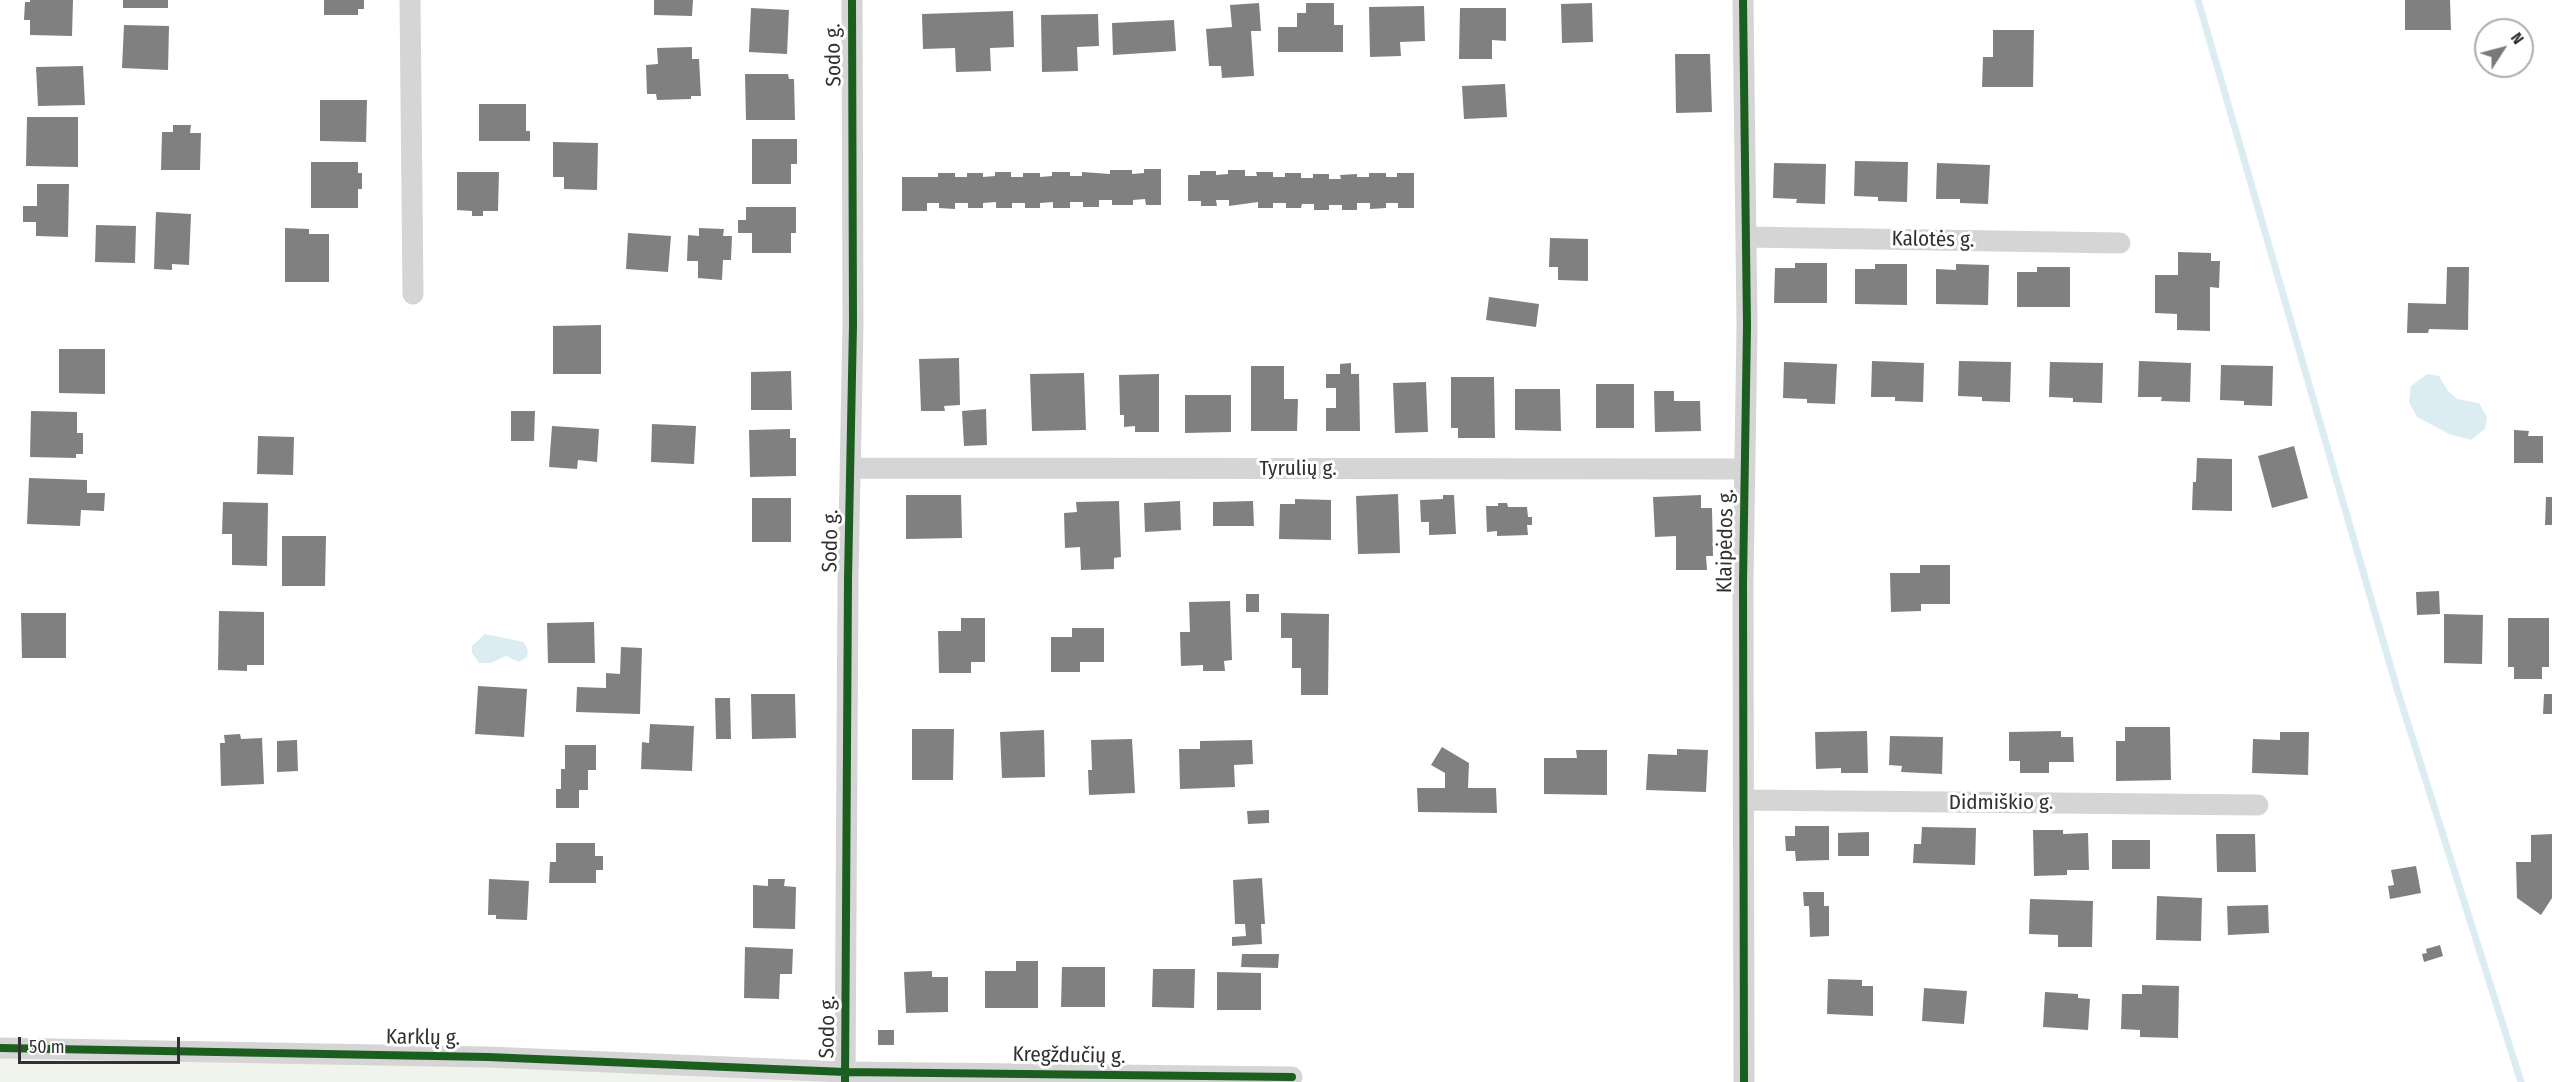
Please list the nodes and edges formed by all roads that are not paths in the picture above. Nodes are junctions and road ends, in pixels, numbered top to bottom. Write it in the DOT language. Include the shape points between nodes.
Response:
graph roads {
  1 [pos="410,0"];
  2 [pos="852,0"];
  3 [pos="1743,0"];
  4 [pos="1746,237"];
  5 [pos="2120,243"];
  6 [pos="413,294"];
  7 [pos="850,468"];
  8 [pos="1745,469"];
  9 [pos="1744,801"];
  10 [pos="2258,805"];
  11 [pos="0,1048"];
  12 [pos="845,1077"];
  13 [pos="1292,1077"];
  14 [pos="1744,1082"];
  1 -- 6 [label="street"];
  2 -- 7 [label="street, Sodo g."];
  3 -- 4 [label="street, Klaipėdos g."];
  4 -- 5 [label="street, Kalotės g."];
  4 -- 8 [label="street, Klaipėdos g."];
  7 -- 8 [label="street, Tyrulių g."];
  7 -- 12 [label="street, Sodo g."];
  8 -- 9 [label="street, Klaipėdos g."];
  9 -- 10 [label="street, Didmiškio g."];
  9 -- 14 [label="street, Klaipėdos g."];
  11 -- 12 [label="street, Karklų g." via="488,1057"];
  12 -- 13 [label="street, Kregždučių g."];
}
